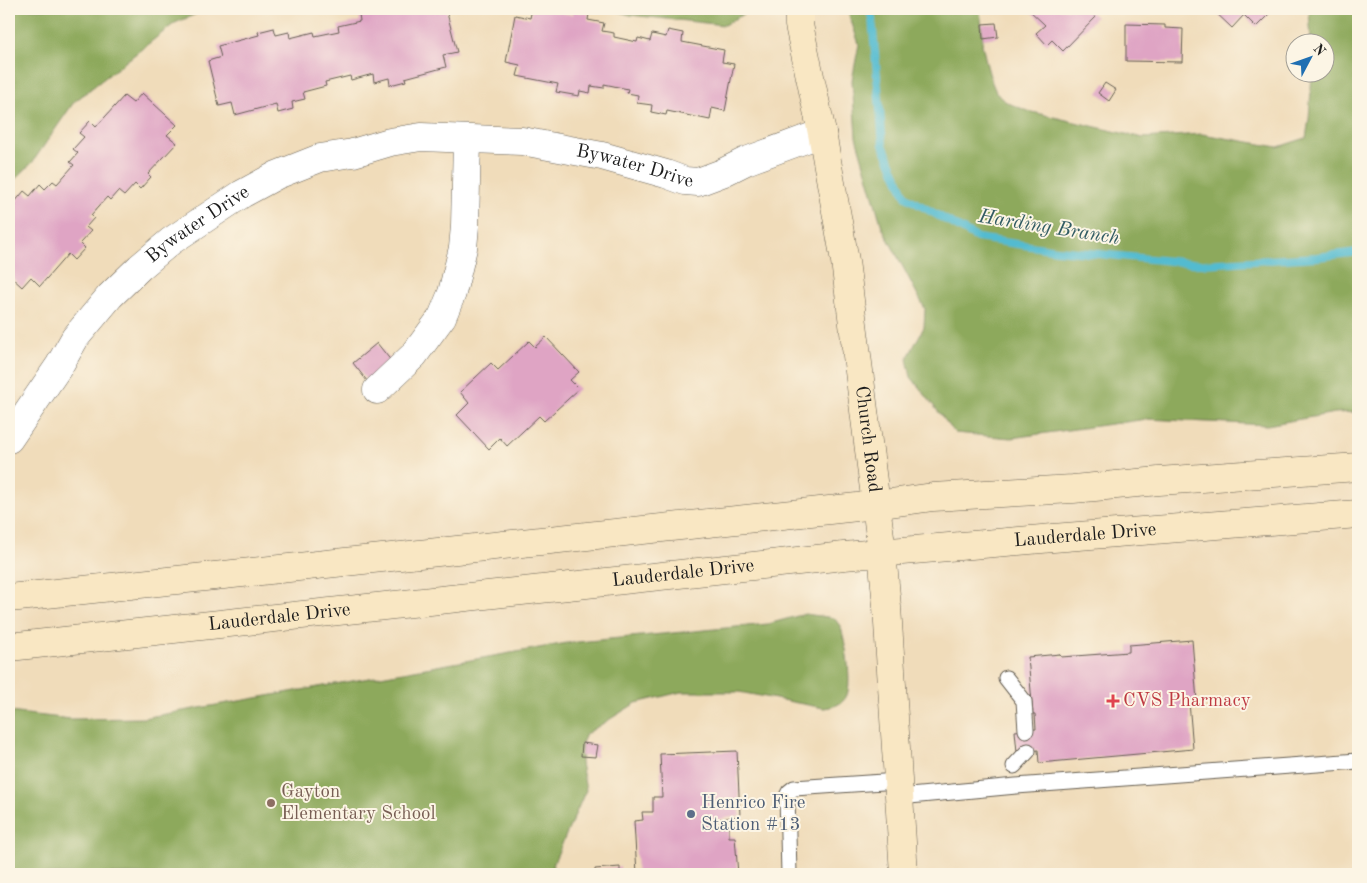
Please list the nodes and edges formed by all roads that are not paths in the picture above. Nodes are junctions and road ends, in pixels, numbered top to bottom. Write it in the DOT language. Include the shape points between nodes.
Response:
graph roads {
  1 [pos="799,9"];
  2 [pos="822,133"];
  3 [pos="468,140"];
  4 [pos="377,390"];
  5 [pos="9,439"];
  6 [pos="1358,467"];
  7 [pos="876,504"];
  8 [pos="1358,514"];
  9 [pos="882,552"];
  10 [pos="9,598"];
  11 [pos="9,647"];
  12 [pos="1006,678"];
  13 [pos="1026,730"];
  14 [pos="1028,751"];
  15 [pos="1358,760"];
  16 [pos="1014,766"];
  17 [pos="898,789"];
  18 [pos="789,874"];
  19 [pos="904,874"];
  1 -- 2 [label="main road, Church Road"];
  2 -- 3 [label="street, Bywater Drive" via="698,182 602,156 522,141"];
  2 -- 7 [label="main road, Church Road" via="845,261"];
  3 -- 4 [label="street" via="466,226 452,293 442,317 414,355"];
  3 -- 5 [label="street, Bywater Drive" via="421,138 320,158 277,175 234,199 171,241 110,296 75,338"];
  6 -- 7 [label="main road" via="933,497"];
  7 -- 9 [label="main road, Church Road"];
  7 -- 10 [label="main road"];
  8 -- 9 [label="main road, Lauderdale Drive"];
  9 -- 11 [label="main road, Lauderdale Drive"];
  9 -- 17 [label="main road, Church Road"];
  12 -- 13 [label="lane" via="1024,701"];
  14 -- 16 [label="lane"];
  15 -- 17 [label="lane" via="1016,786"];
  17 -- 18 [label="lane" via="794,788 787,796"];
  17 -- 19 [label="main road, Church Road"];
}
